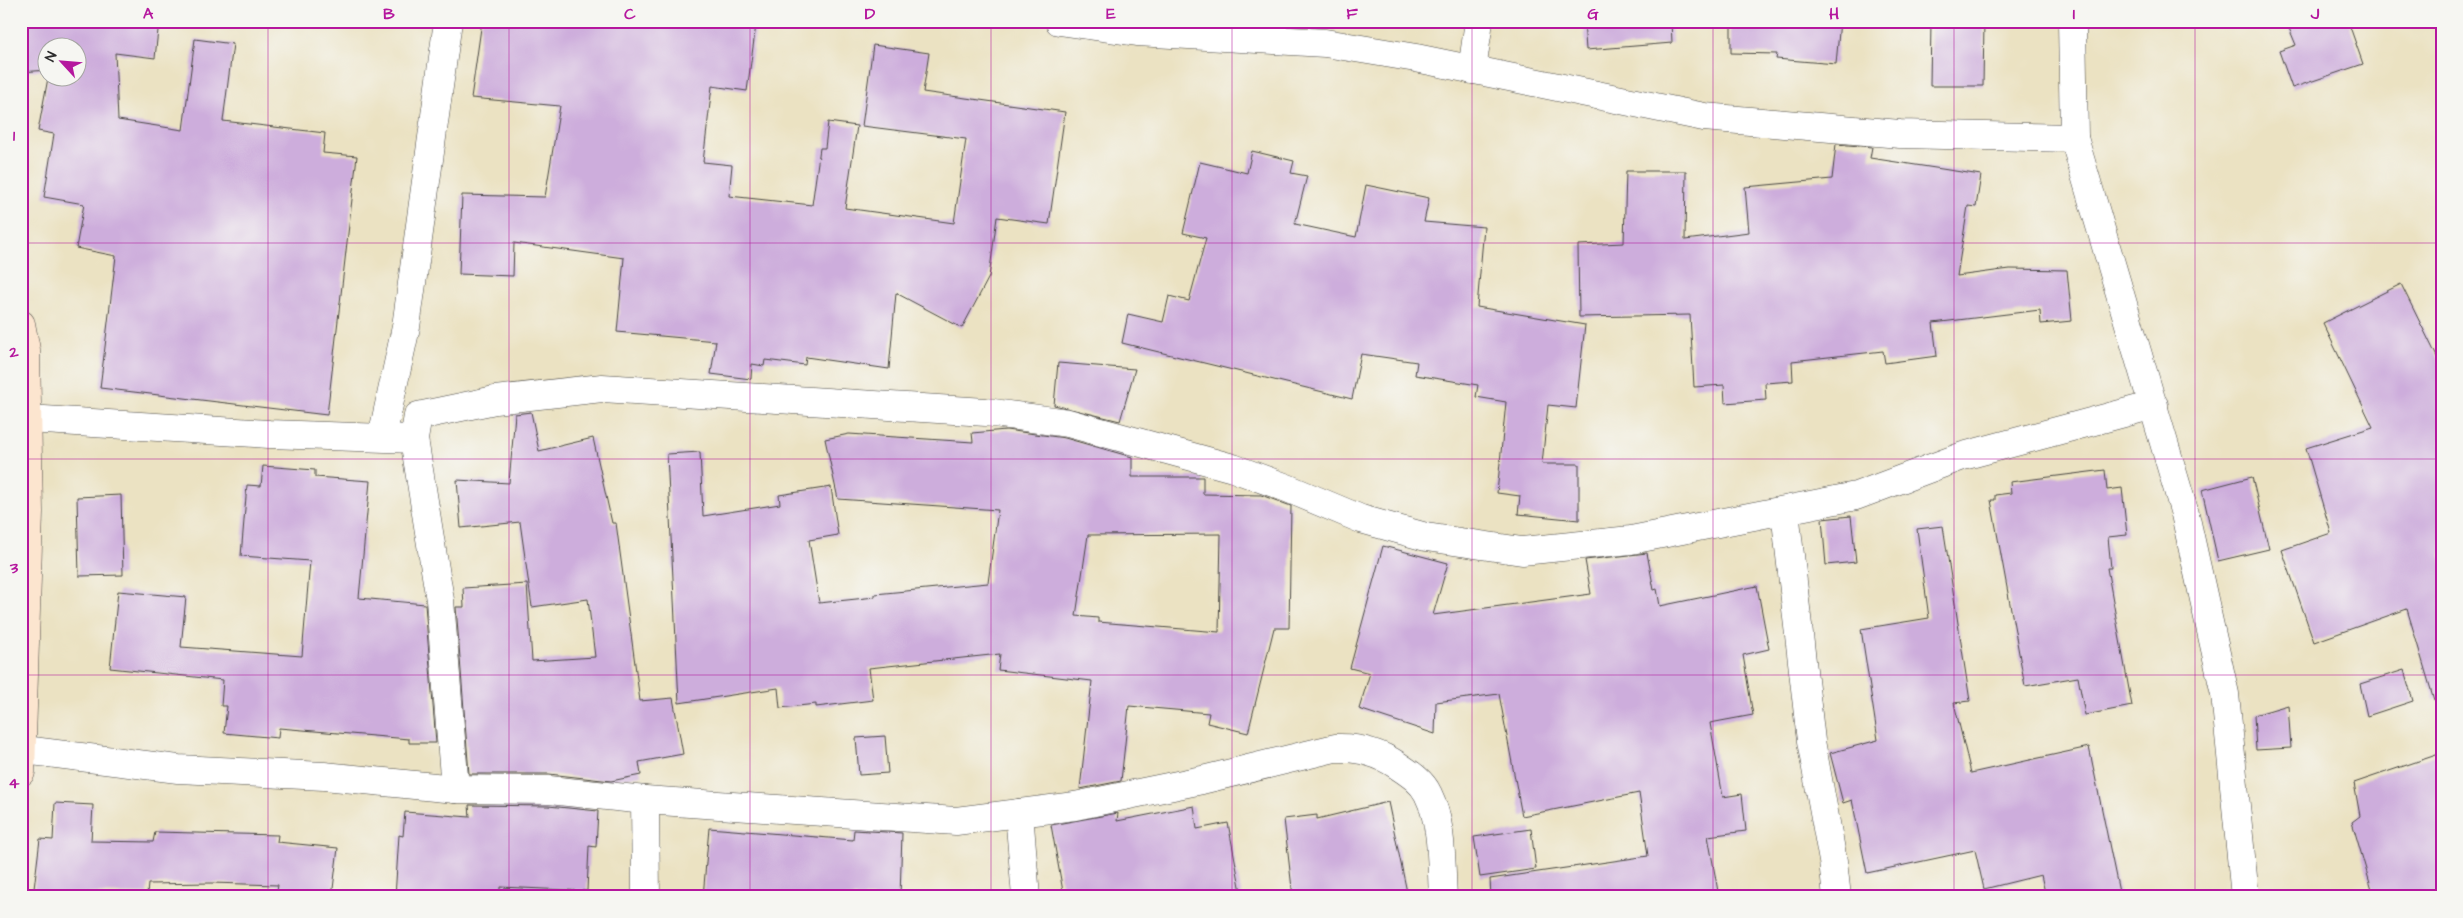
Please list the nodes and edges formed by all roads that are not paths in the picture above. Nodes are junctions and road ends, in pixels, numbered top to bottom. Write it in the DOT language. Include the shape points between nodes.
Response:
graph roads {
  1 [pos="448,21"];
  2 [pos="1059,21"];
  3 [pos="1479,21"];
  4 [pos="2072,21"];
  5 [pos="1472,70"];
  6 [pos="2074,138"];
  7 [pos="21,324"];
  8 [pos="2154,405"];
  9 [pos="25,408"];
  10 [pos="382,437"];
  11 [pos="414,439"];
  12 [pos="1785,510"];
  13 [pos="22,761"];
  14 [pos="455,789"];
  15 [pos="645,800"];
  16 [pos="1019,813"];
  17 [pos="646,897"];
  18 [pos="1026,897"];
  19 [pos="1443,897"];
  20 [pos="1837,897"];
  21 [pos="2245,897"];
  1 -- 10 [label="street" via="406,327"];
  2 -- 5 [label="street" via="1137,32 1325,43"];
  3 -- 5 [label="street"];
  4 -- 6 [label="street"];
  5 -- 6 [label="street" via="1704,117 1900,134"];
  6 -- 8 [label="street"];
  7 -- 9 [label="street" via="26,350"];
  8 -- 12 [label="street" via="1963,456 1856,496"];
  8 -- 21 [label="street" via="2185,514 2225,694"];
  9 -- 10 [label="street" via="269,434"];
  9 -- 13 [label="street" via="29,512"];
  10 -- 11 [label="street"];
  11 -- 12 [label="street" via="418,416 495,400 602,388 986,412 1068,423 1233,468 1371,522 1426,537 1522,551 1631,540"];
  11 -- 14 [label="street" via="440,600"];
  12 -- 20 [label="street" via="1811,741"];
  13 -- 14 [label="street" via="324,776"];
  14 -- 15 [label="street" via="549,790"];
  15 -- 16 [label="street" via="956,821"];
  15 -- 17 [label="street"];
  16 -- 18 [label="street"];
  16 -- 19 [label="street" via="1075,806 1202,780 1335,748 1371,751 1416,778 1428,793 1437,819"];
}
